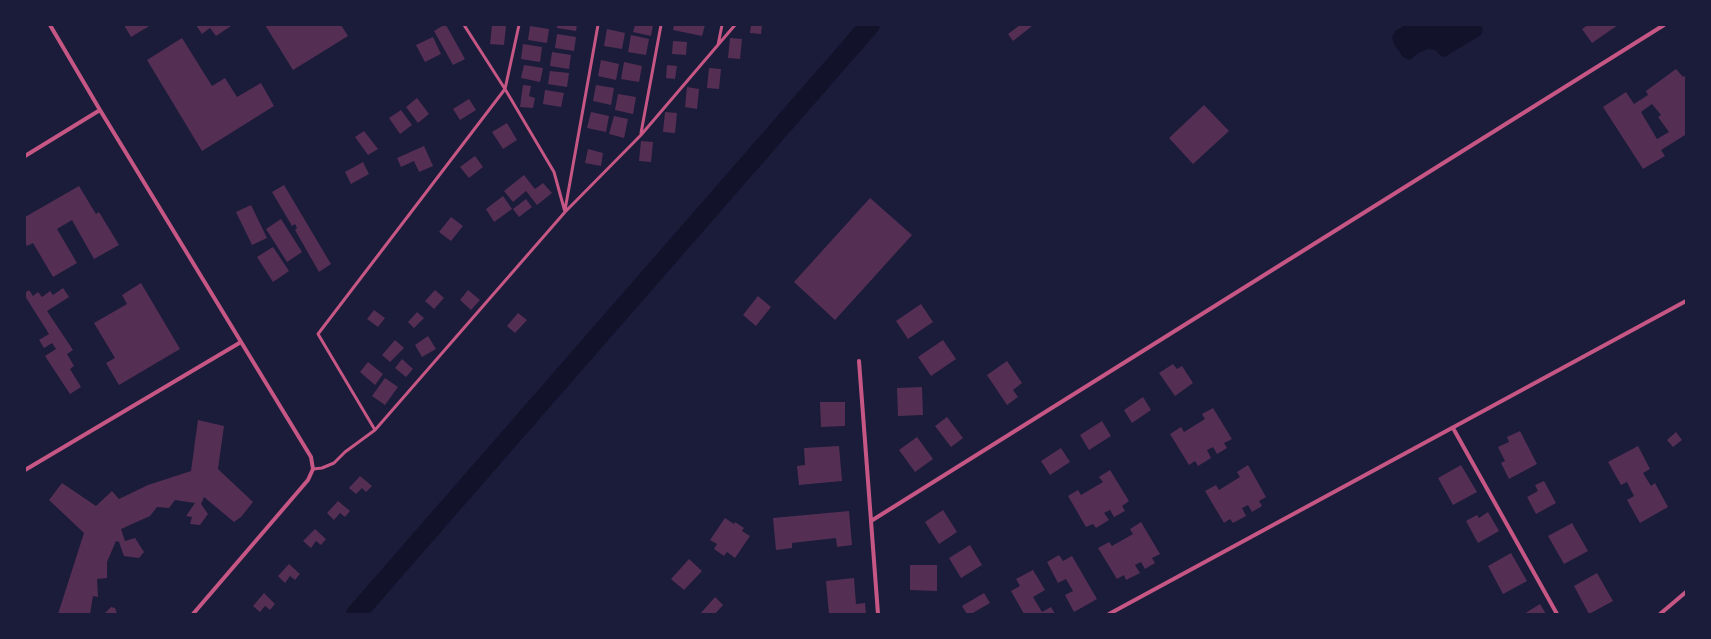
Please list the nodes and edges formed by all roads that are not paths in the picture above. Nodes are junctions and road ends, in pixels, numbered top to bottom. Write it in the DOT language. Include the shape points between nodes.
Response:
graph roads {
  1 [pos="50,25"];
  2 [pos="463,25"];
  3 [pos="519,25"];
  4 [pos="598,25"];
  5 [pos="661,25"];
  6 [pos="722,25"];
  7 [pos="735,25"];
  8 [pos="1664,25"];
  9 [pos="718,45"];
  10 [pos="505,89"];
  11 [pos="100,110"];
  12 [pos="641,135"];
  13 [pos="25,156"];
  14 [pos="565,212"];
  15 [pos="1686,301"];
  16 [pos="241,342"];
  17 [pos="859,360"];
  18 [pos="1453,428"];
  19 [pos="375,430"];
  20 [pos="313,469"];
  21 [pos="25,470"];
  22 [pos="871,521"];
  23 [pos="1686,592"];
  24 [pos="1662,613"];
  25 [pos="193,614"];
  26 [pos="878,614"];
  27 [pos="1109,614"];
  28 [pos="1557,614"];
  1 -- 11 [label="street"];
  2 -- 10 [label="lane"];
  3 -- 10 [label="lane"];
  4 -- 14 [label="lane"];
  5 -- 12 [label="lane"];
  6 -- 9 [label="lane"];
  7 -- 9 [label="lane"];
  8 -- 22 [label="street"];
  9 -- 12 [label="lane"];
  10 -- 14 [label="lane" via="554,172"];
  10 -- 19 [label="lane" via="318,334"];
  11 -- 13 [label="street"];
  11 -- 16 [label="street"];
  12 -- 14 [label="lane"];
  14 -- 19 [label="lane"];
  15 -- 18 [label="street"];
  16 -- 20 [label="street" via="311,457"];
  16 -- 21 [label="street"];
  17 -- 22 [label="street"];
  18 -- 27 [label="street"];
  18 -- 28 [label="street"];
  19 -- 20 [label="lane" via="344,452 334,463"];
  20 -- 25 [label="street" via="308,480"];
  22 -- 26 [label="street"];
  23 -- 24 [label="street"];
}
